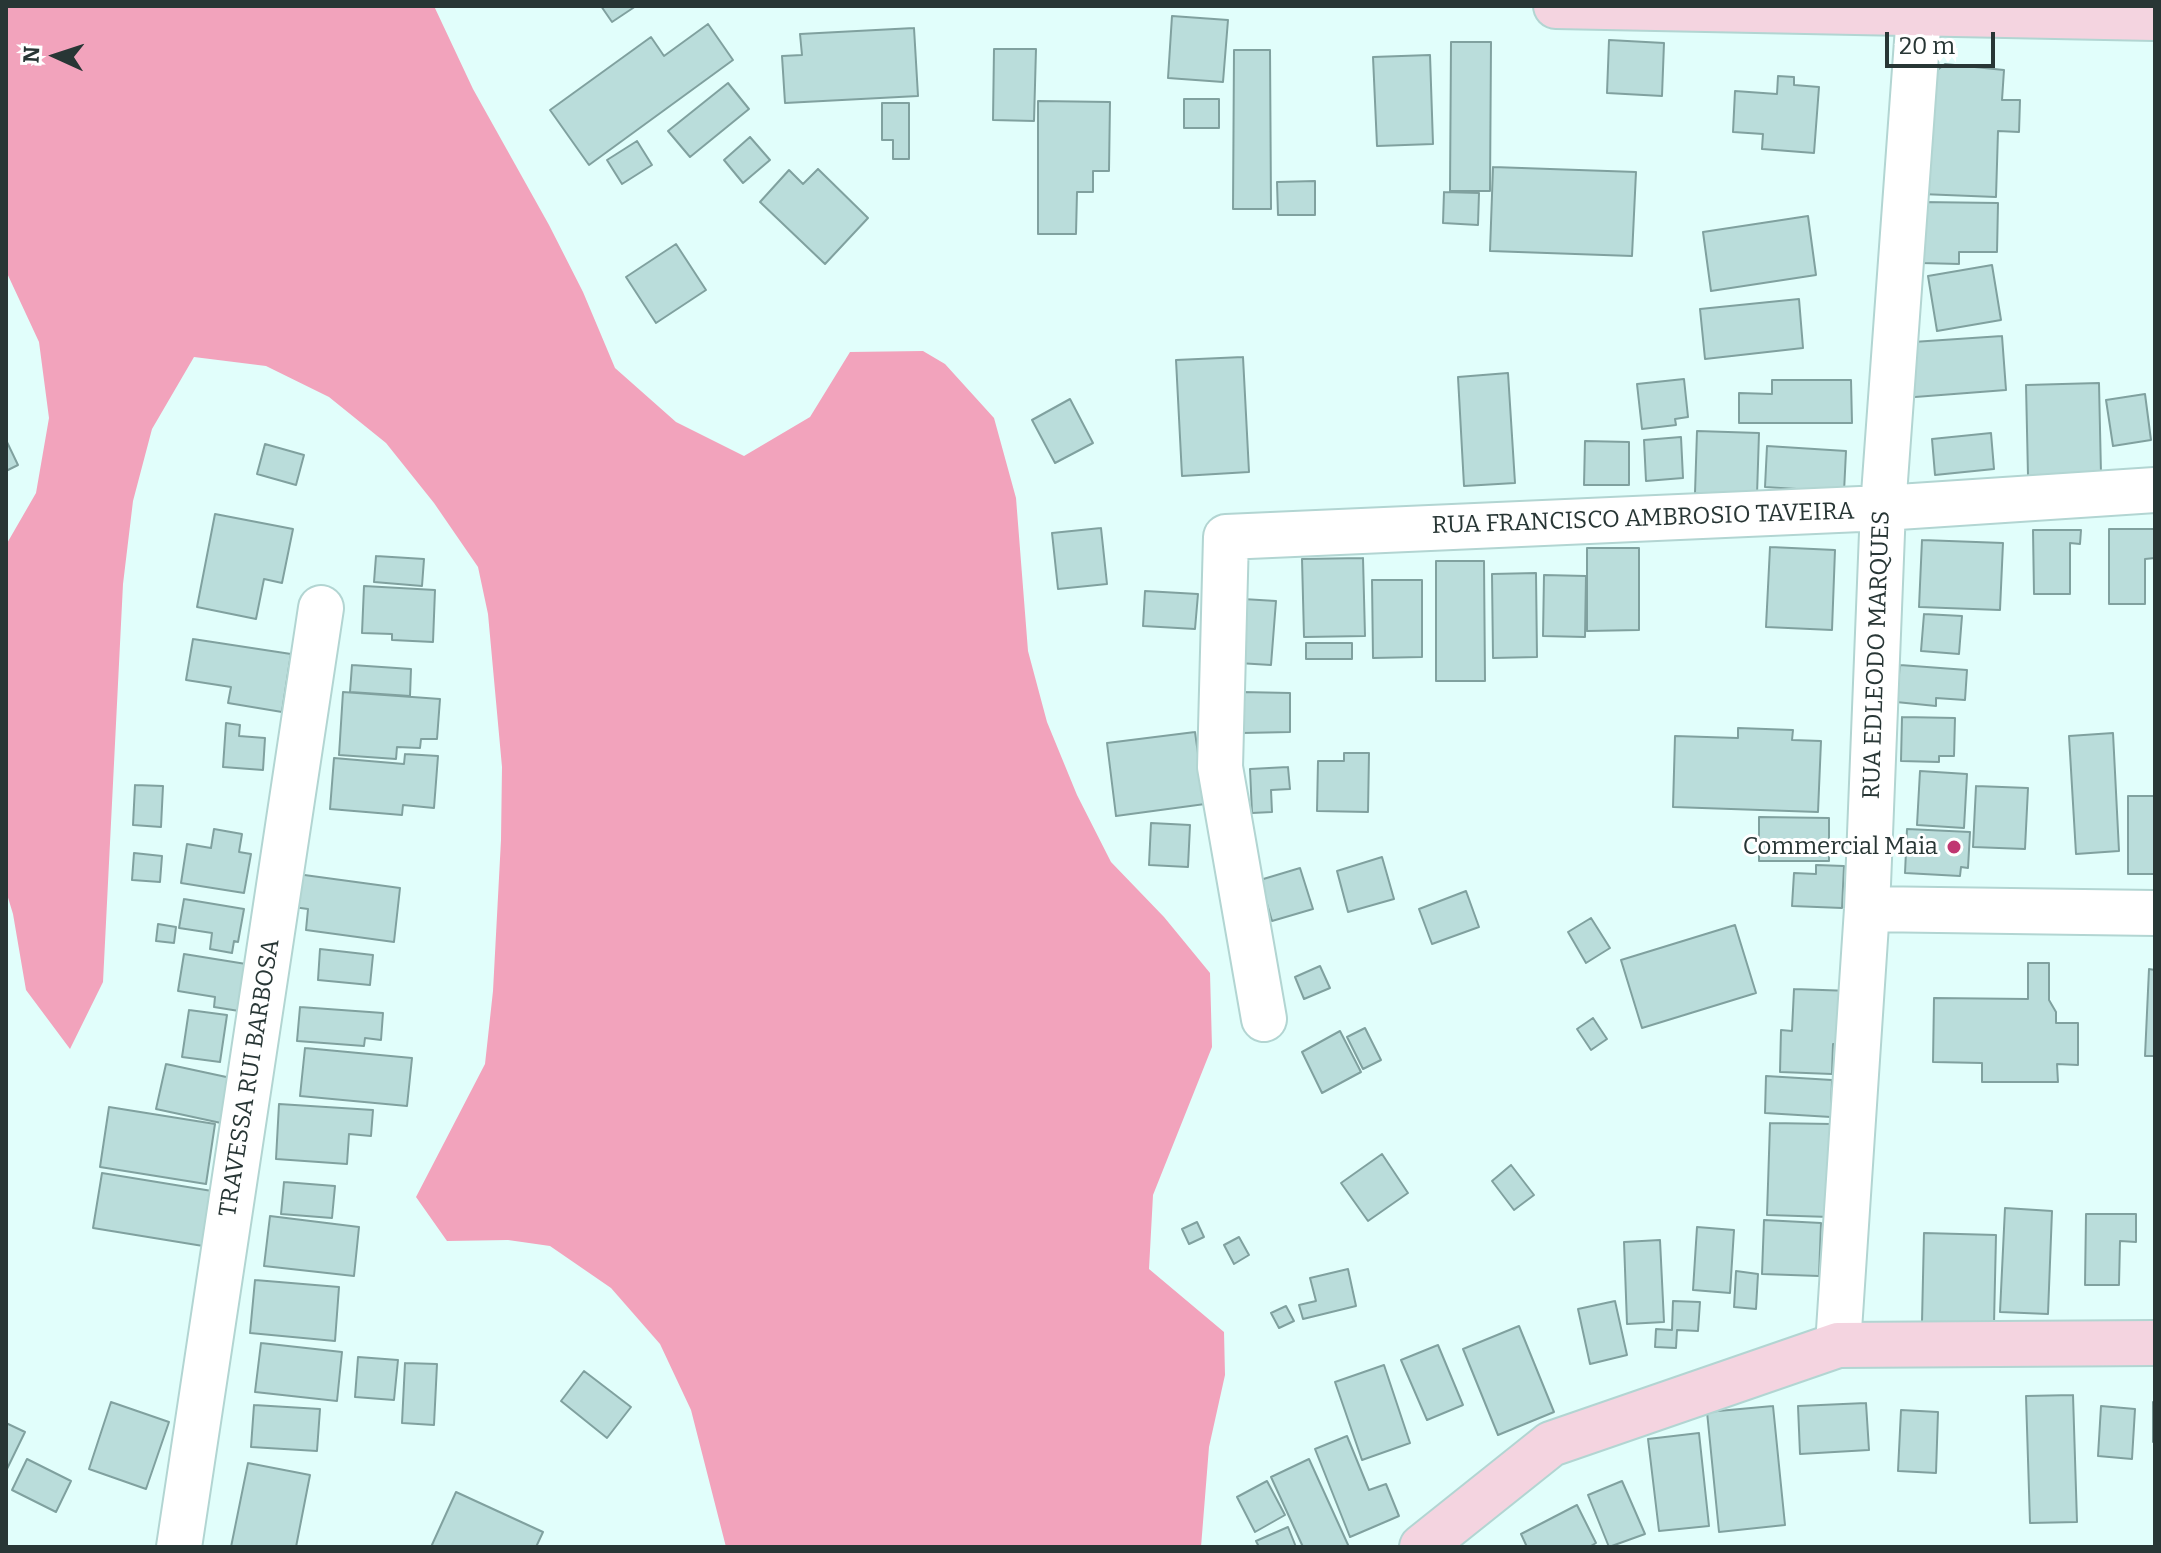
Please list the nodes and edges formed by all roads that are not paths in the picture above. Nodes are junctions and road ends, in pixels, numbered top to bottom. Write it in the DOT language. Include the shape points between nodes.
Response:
graph roads {
  1 [pos="1556,6"];
  2 [pos="1919,14"];
  3 [pos="2155,18"];
  4 [pos="2155,490"];
  5 [pos="1883,508"];
  6 [pos="321,608"];
  7 [pos="1867,909"];
  8 [pos="2155,913"];
  9 [pos="1264,1019"];
  10 [pos="2155,1343"];
  11 [pos="1838,1345"];
  12 [pos="179,1547"];
  13 [pos="1422,1547"];
  1 -- 2 [label="street"];
  2 -- 3 [label="street"];
  2 -- 5 [label="street, RUA EDLEODO MARQUES"];
  4 -- 5 [label="street, RUA FRANCISCO AMBROSIO TAVEIRA"];
  5 -- 7 [label="street, RUA EDLEODO MARQUES"];
  5 -- 9 [label="street, RUA FRANCISCO AMBROSIO TAVEIRA" via="1226,537 1220,767"];
  6 -- 12 [label="street, TRAVESSA RUI BARBOSA"];
  7 -- 8 [label="street"];
  7 -- 11 [label="street, RUA EDLEODO MARQUES"];
  10 -- 11 [label="street"];
  11 -- 13 [label="street" via="1551,1444"];
}
